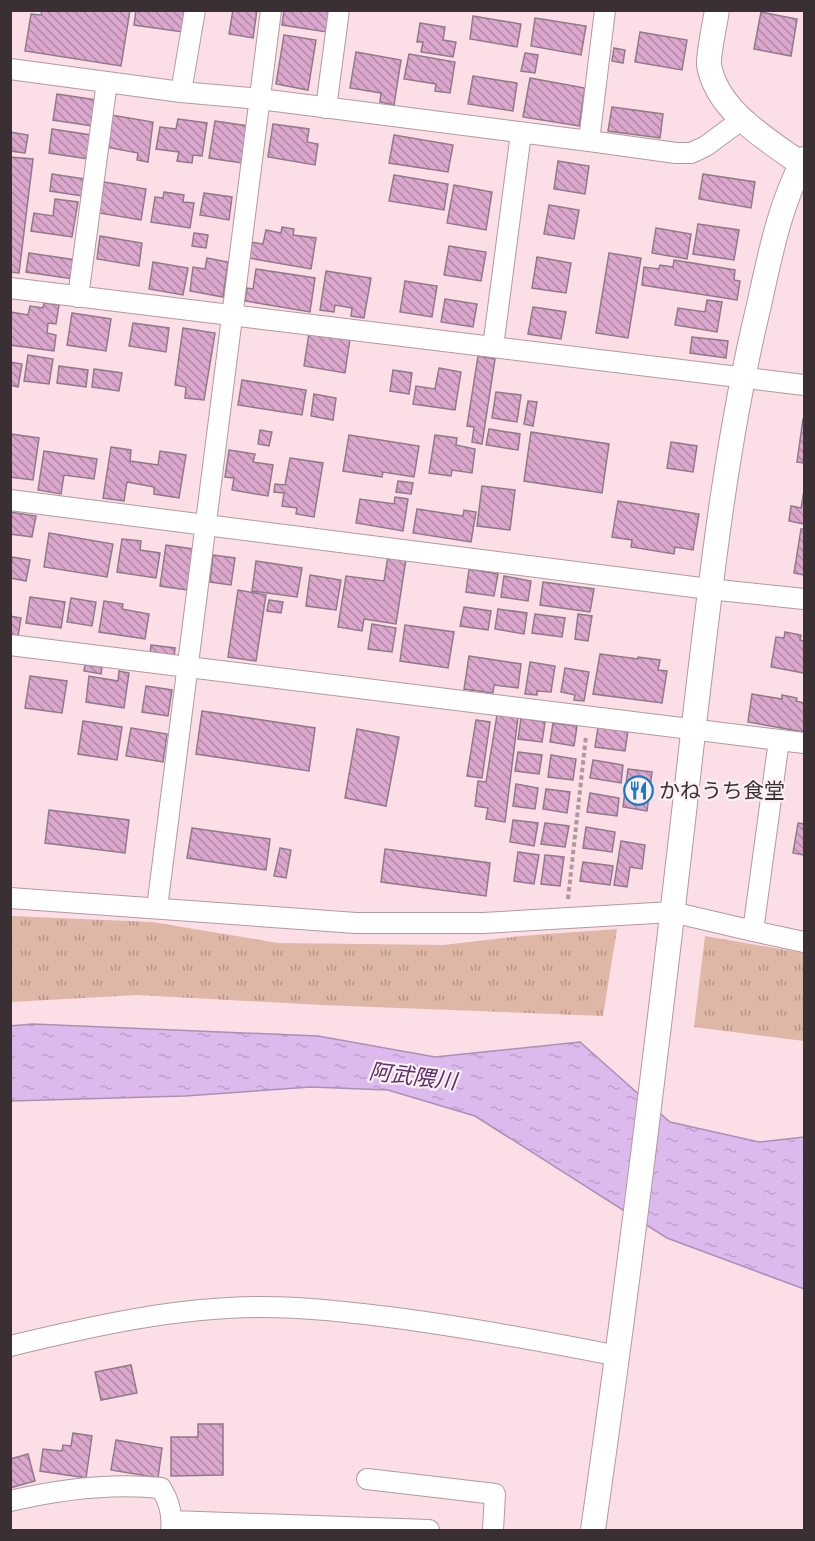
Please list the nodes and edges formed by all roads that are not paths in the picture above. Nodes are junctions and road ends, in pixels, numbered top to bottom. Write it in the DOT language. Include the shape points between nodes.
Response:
graph roads {
  1 [pos="195,10"];
  2 [pos="271,10"];
  3 [pos="339,10"];
  4 [pos="605,10"];
  5 [pos="717,10"];
  6 [pos="10,69"];
  7 [pos="106,82"];
  8 [pos="182,92"];
  9 [pos="260,99"];
  10 [pos="326,108"];
  11 [pos="741,120"];
  12 [pos="521,133"];
  13 [pos="589,141"];
  14 [pos="803,163"];
  15 [pos="10,288"];
  16 [pos="78,297"];
  17 [pos="232,315"];
  18 [pos="493,348"];
  19 [pos="741,378"];
  20 [pos="804,385"];
  21 [pos="10,500"];
  22 [pos="206,524"];
  23 [pos="709,589"];
  24 [pos="804,599"];
  25 [pos="10,645"];
  26 [pos="187,667"];
  27 [pos="694,729"];
  28 [pos="779,740"];
  29 [pos="804,743"];
  30 [pos="10,898"];
  31 [pos="157,908"];
  32 [pos="671,923"];
  33 [pos="753,931"];
  34 [pos="804,942"];
  35 [pos="10,1346"];
  36 [pos="618,1356"];
  37 [pos="367,1479"];
  38 [pos="10,1501"];
  39 [pos="171,1526"];
  40 [pos="429,1530"];
  41 [pos="493,1530"];
  42 [pos="593,1530"];
  1 -- 8 [label="street"];
  2 -- 9 [label="street"];
  3 -- 10 [label="street"];
  4 -- 13 [label="street"];
  5 -- 11 [label="street" via="709,65 721,96"];
  6 -- 7 [label="street"];
  7 -- 8 [label="street"];
  7 -- 16 [label="street"];
  8 -- 9 [label="street"];
  9 -- 10 [label="street"];
  9 -- 17 [label="street"];
  10 -- 12 [label="street"];
  11 -- 13 [label="street" via="691,153"];
  11 -- 14 [label="street"];
  12 -- 13 [label="street"];
  12 -- 18 [label="street"];
  14 -- 19 [label="street" via="780,217"];
  15 -- 16 [label="street"];
  16 -- 17 [label="street"];
  17 -- 18 [label="street"];
  17 -- 22 [label="street"];
  18 -- 19 [label="street"];
  19 -- 20 [label="street"];
  19 -- 23 [label="street"];
  21 -- 22 [label="street"];
  22 -- 23 [label="street"];
  22 -- 26 [label="street"];
  23 -- 24 [label="street"];
  23 -- 27 [label="street"];
  25 -- 26 [label="street"];
  26 -- 27 [label="street"];
  26 -- 31 [label="street"];
  27 -- 28 [label="street"];
  27 -- 32 [label="street"];
  28 -- 29 [label="street"];
  28 -- 33 [label="street"];
  30 -- 31 [label="street"];
  31 -- 32 [label="street" via="356,923"];
  32 -- 33 [label="street"];
  32 -- 36 [label="street"];
  33 -- 34 [label="street"];
  35 -- 36 [label="street" via="114,1321 261,1307 328,1310 486,1330"];
  36 -- 42 [label="street"];
  37 -- 41 [label="street" via="495,1494"];
  38 -- 39 [label="street" via="104,1488 161,1488 168,1500"];
  39 -- 40 [label="street"];
}
